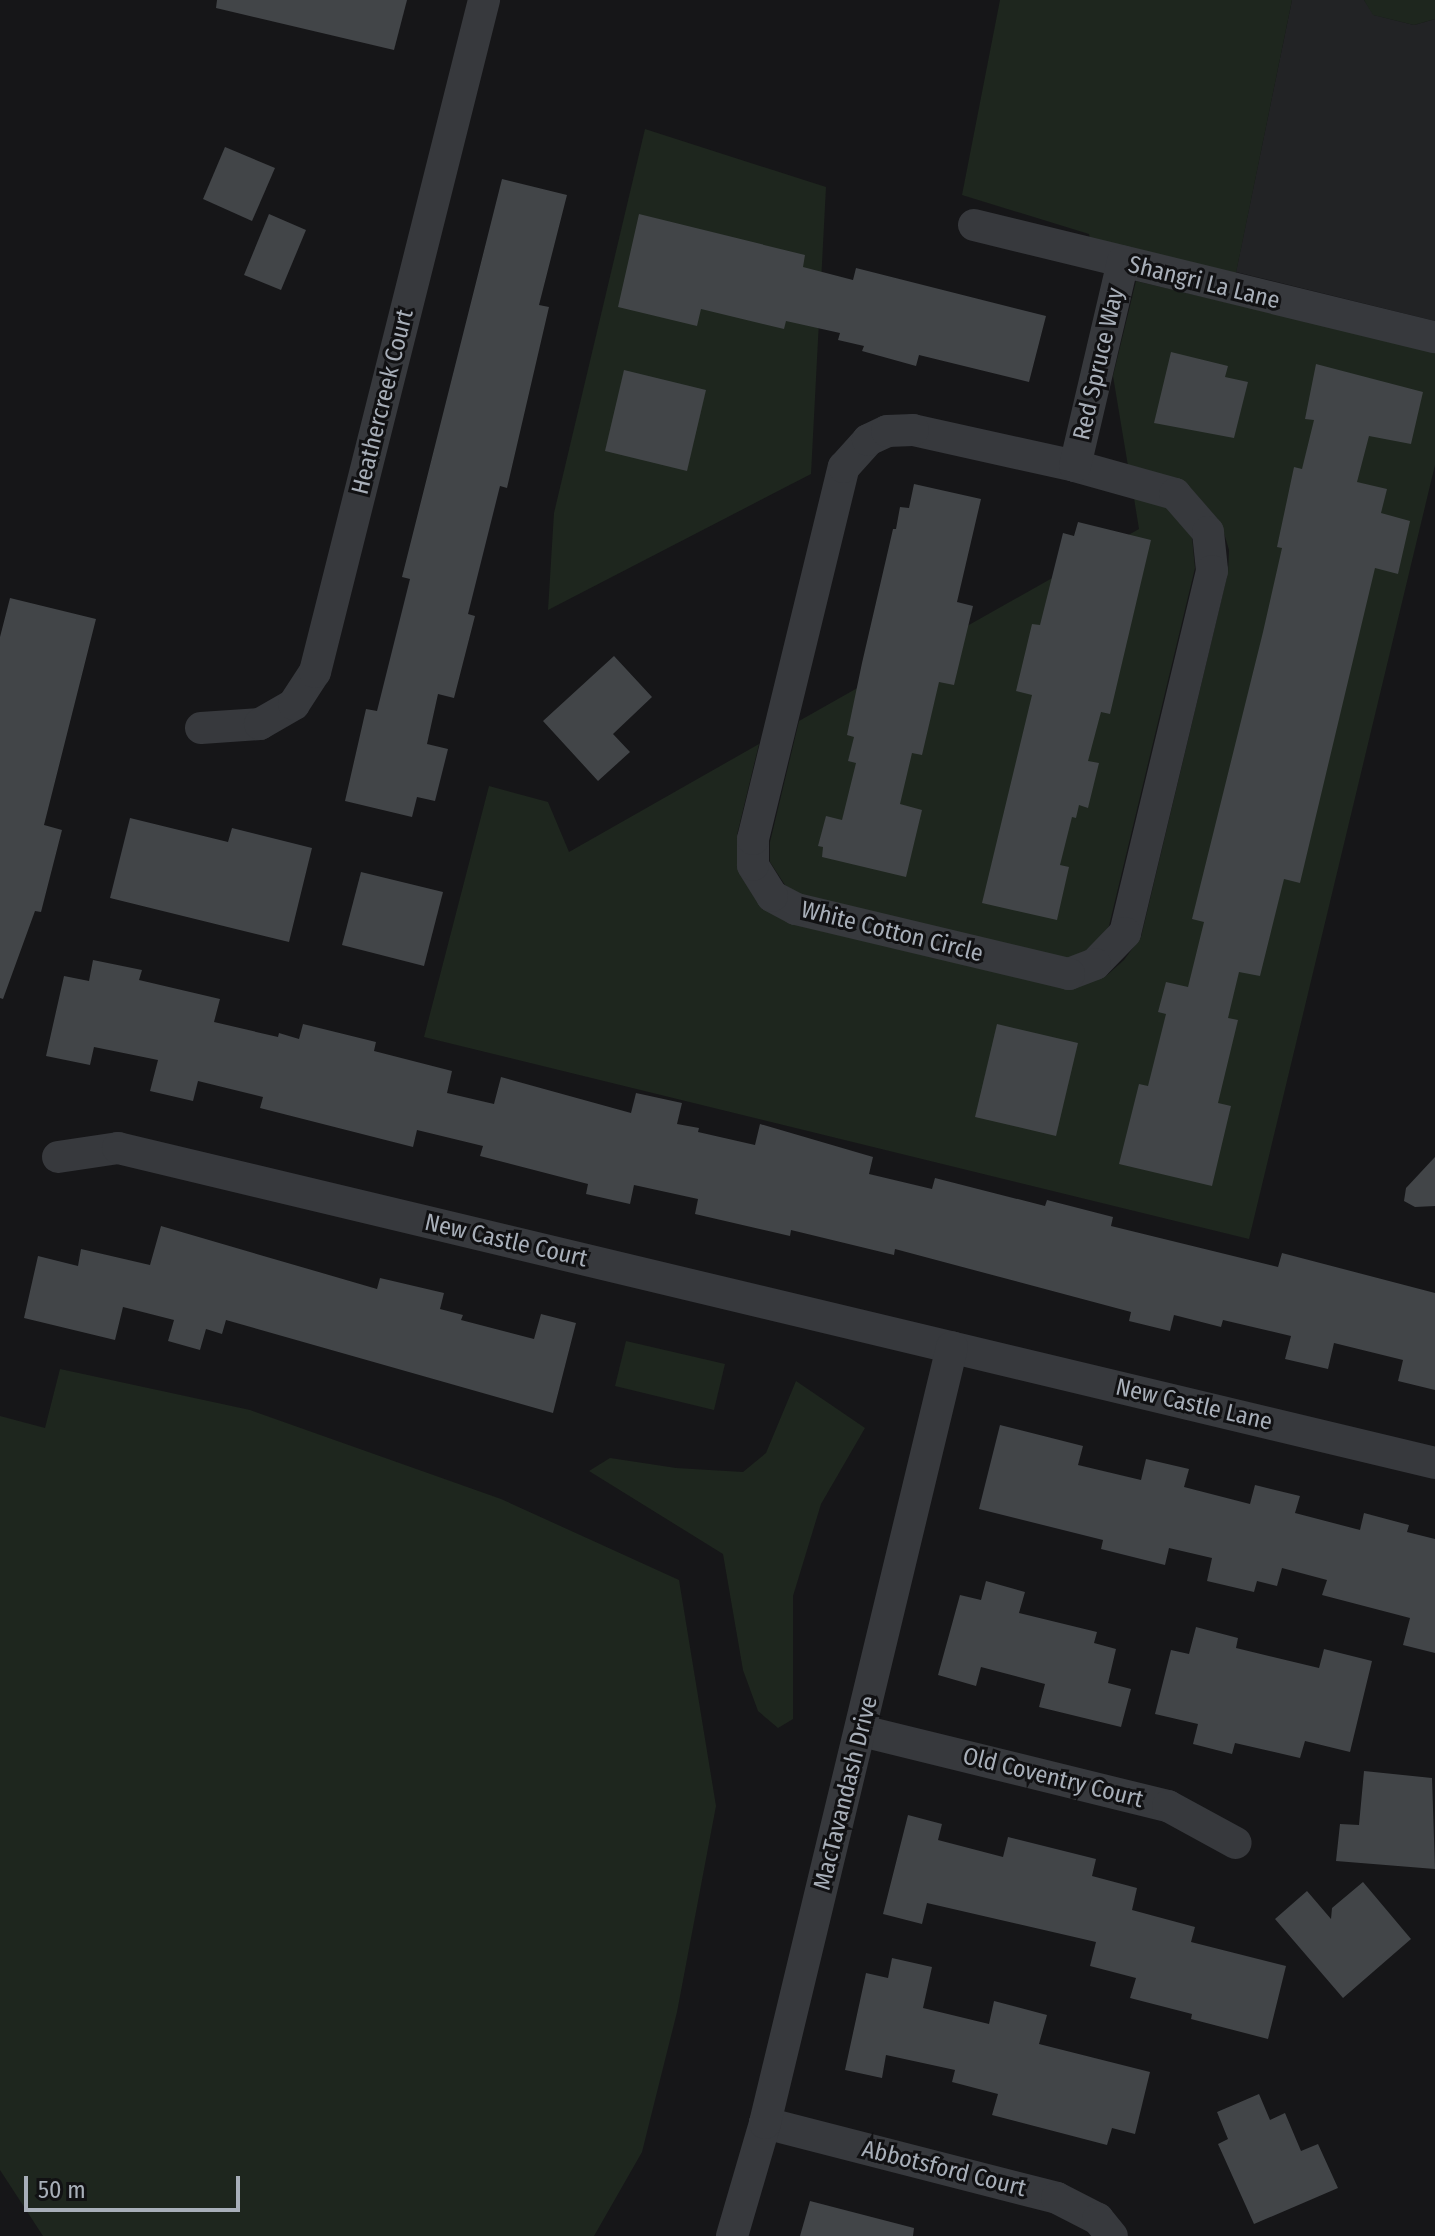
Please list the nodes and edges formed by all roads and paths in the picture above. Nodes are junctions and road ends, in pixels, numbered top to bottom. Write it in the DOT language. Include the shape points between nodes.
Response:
graph roads {
  1 [pos="484,0"];
  2 [pos="974,225"];
  3 [pos="1123,262"];
  4 [pos="1435,337"];
  5 [pos="1075,466"];
  6 [pos="201,728"];
  7 [pos="58,1157"];
  8 [pos="952,1347"];
  9 [pos="1435,1463"];
  10 [pos="862,1731"];
  11 [pos="1236,1843"];
  12 [pos="765,2123"];
  13 [pos="732,2236"];
  14 [pos="1112,2236"];
  1 -- 6 [label="street, Heathercreek Court" via="315,672 294,704 260,724"];
  2 -- 3 [label="street, Shangri La Lane"];
  3 -- 4 [label="street, Shangri La Lane"];
  3 -- 5 [label="street, Red Spruce Way"];
  5 -- 5 [label="street, White Cotton Circle" via="1175,494 1208,532 1212,548 1212,571 1125,933 1095,964 1069,974 796,909 772,896 753,865 753,839 849,459 868,440 887,431 913,430"];
  7 -- 8 [label="street, New Castle Court" via="118,1148"];
  8 -- 9 [label="street, New Castle Lane"];
  8 -- 10 [label="street, MacTavandash Drive"];
  10 -- 11 [label="street, Old Coventry Court" via="1168,1806"];
  10 -- 12 [label="street, MacTavandash Drive"];
  12 -- 13 [label="street, MacTavandash Drive"];
  12 -- 14 [label="street, Abbotsford Court" via="1057,2198 1098,2219"];
}
